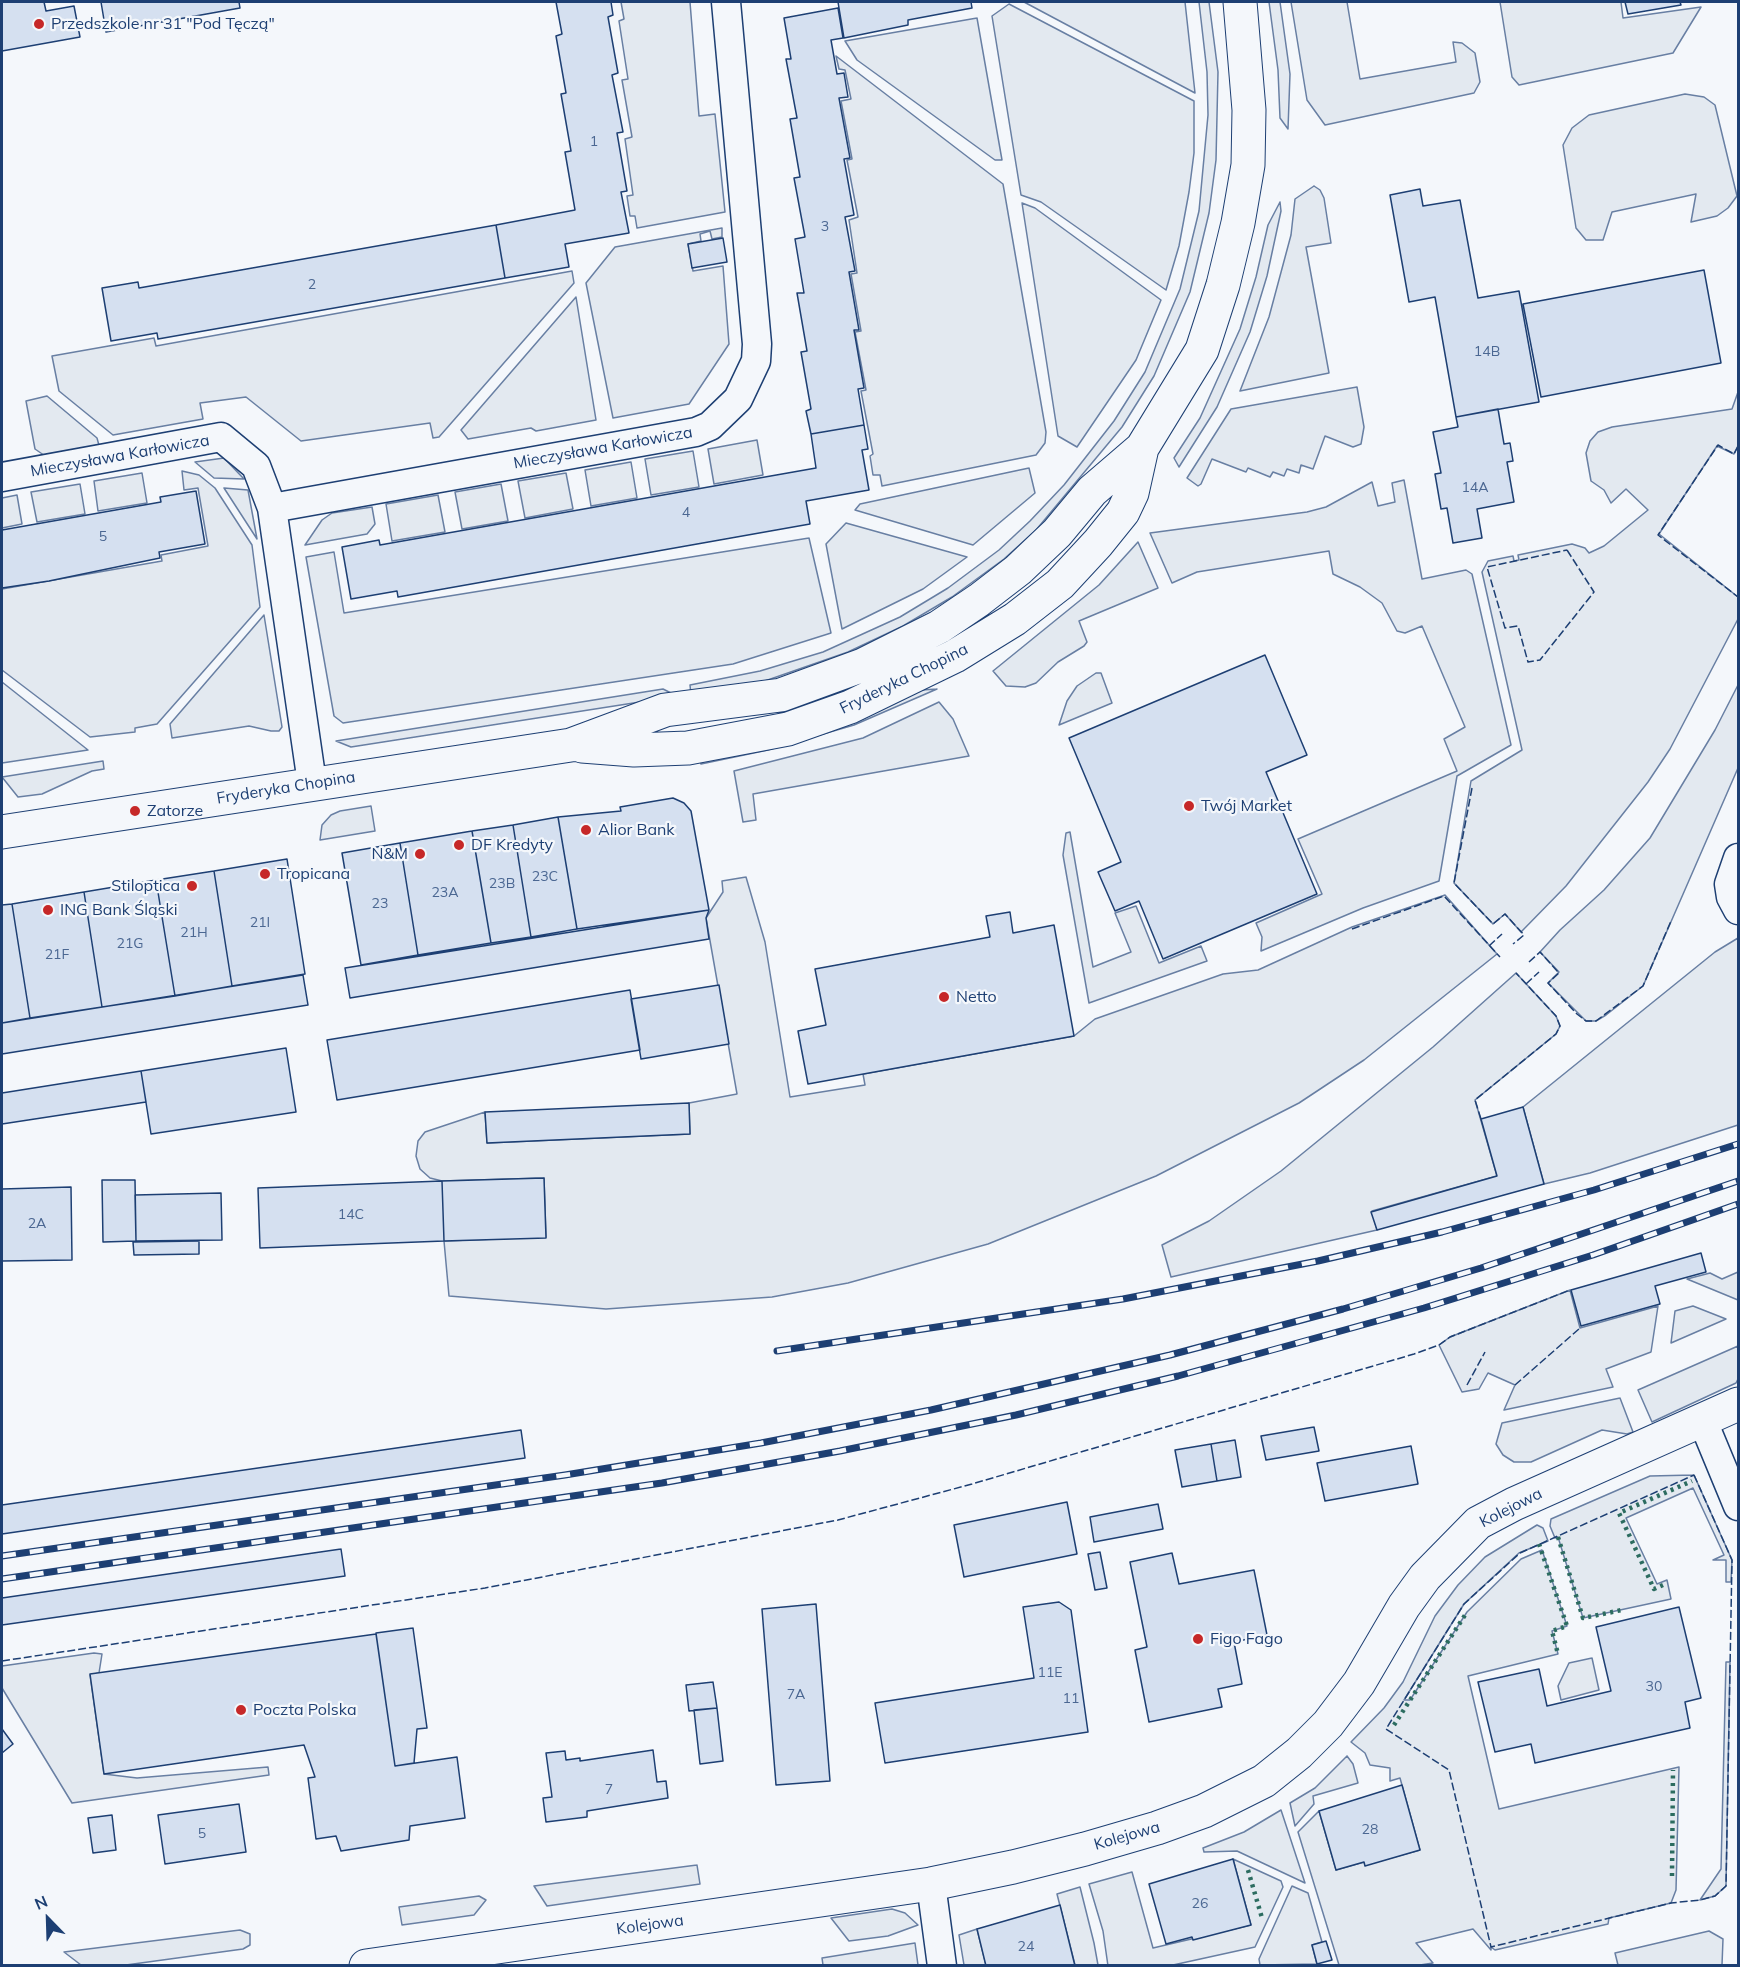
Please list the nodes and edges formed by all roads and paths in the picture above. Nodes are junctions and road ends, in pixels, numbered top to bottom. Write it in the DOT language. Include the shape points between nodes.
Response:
graph roads {
  1 [pos="726,2"];
  2 [pos="1240,2"];
  3 [pos="2,477"];
  4 [pos="272,508"];
  5 [pos="312,783"];
  6 [pos="2,832"];
  7 [pos="1738,858"];
  8 [pos="1738,910"];
  9 [pos="1738,1404"];
  10 [pos="1702,1419"];
  11 [pos="1738,1506"];
  12 [pos="931,1884"];
  13 [pos="366,1965"];
  14 [pos="942,1965"];
  1 -- 4 [label="street, Mieczysława Karłowicza" via="757,344 756,361 738,399 710,426 696,432"];
  2 -- 5 [label="street, Fryderyka Chopina" via="1249,110 1248,165 1223,285 1202,350 1142,448 1132,493 1123,512 1060,584 1015,619 956,656 850,707 788,729 668,750 571,745"];
  3 -- 4 [label="street, Mieczysława Karłowicza" via="221,437 256,466"];
  4 -- 5 [label="street, Mieczysława Karłowicza"];
  5 -- 6 [label="street, Fryderyka Chopina"];
  7 -- 8 [label="street" via="1729,884"];
  9 -- 10 [label="street, Kolejowa"];
  10 -- 11 [label="street"];
  10 -- 12 [label="street, Kolejowa" via="1478,1523 1425,1577 1359,1683 1328,1724 1264,1780 1204,1811 1157,1828 1013,1867"];
  12 -- 13 [label="street, Kolejowa"];
  12 -- 14 [label="street"];
}
